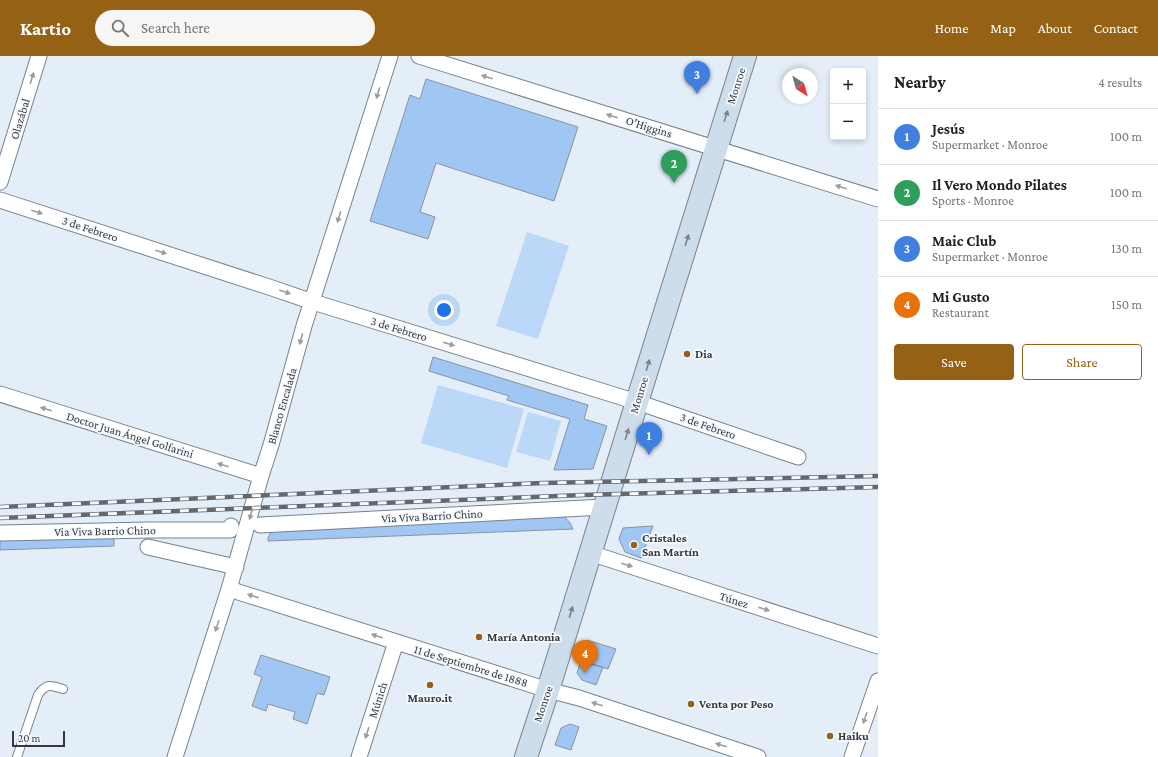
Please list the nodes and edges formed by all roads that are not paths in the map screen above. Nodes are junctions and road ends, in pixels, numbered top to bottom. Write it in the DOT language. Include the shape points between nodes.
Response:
graph roads {
  1 [pos="39,56"];
  2 [pos="390,56"];
  3 [pos="419,56"];
  4 [pos="745,56"];
  5 [pos="716,148"];
  6 [pos="0,182"];
  7 [pos="878,199"];
  8 [pos="0,200"];
  9 [pos="313,302"];
  10 [pos="0,394"];
  11 [pos="637,402"];
  12 [pos="798,457"];
  13 [pos="261,476"];
  14 [pos="604,507"];
  15 [pos="260,525"];
  16 [pos="231,526"];
  17 [pos="0,533"];
  18 [pos="148,547"];
  19 [pos="590,553"];
  20 [pos="236,567"];
  21 [pos="230,589"];
  22 [pos="396,642"];
  23 [pos="878,646"];
  24 [pos="878,681"];
  25 [pos="63,689"];
  26 [pos="548,690"];
  27 [pos="17,757"];
  28 [pos="175,757"];
  29 [pos="359,757"];
  30 [pos="526,757"];
  31 [pos="758,757"];
  32 [pos="852,757"];
  6 -- 1 [label="street, Olazábal, one-way"];
  2 -- 9 [label="street, Blanco Encalada, one-way"];
  5 -- 3 [label="street, O'Higgins, one-way"];
  5 -- 4 [label="main road, Monroe, one-way"];
  7 -- 5 [label="street, O'Higgins, one-way"];
  11 -- 5 [label="main road, Monroe, one-way"];
  8 -- 9 [label="street, 3 de Febrero, one-way"];
  9 -- 11 [label="street, 3 de Febrero, one-way"];
  9 -- 13 [label="street, Blanco Encalada, one-way"];
  13 -- 10 [label="street, Doctor Juan Ángel Golfarini, one-way"];
  11 -- 12 [label="street, 3 de Febrero"];
  14 -- 11 [label="main road, Monroe, one-way"];
  13 -- 20 [label="street, Blanco Encalada, one-way"];
  14 -- 15 [label="street, Via Viva Barrio Chino"];
  14 -- 19 [label="main road, Monroe"];
  16 -- 17 [label="street, Via Viva Barrio Chino" via="230,530"];
  18 -- 20 [label="street"];
  19 -- 23 [label="street, Túnez, one-way"];
  26 -- 19 [label="main road, Monroe, one-way"];
  20 -- 21 [label="street, Blanco Encalada"];
  22 -- 21 [label="street, 11 de Septiembre de 1888, one-way"];
  21 -- 28 [label="street, Blanco Encalada, one-way"];
  22 -- 26 [label="street, 11 de Septiembre de 1888"];
  22 -- 29 [label="street, Múnich, one-way"];
  24 -- 32 [label="street, one-way"];
  25 -- 27 [label="lane" via="51,685 43,688 38,695"];
  26 -- 30 [label="main road, Monroe"];
  31 -- 26 [label="street, 11 de Septiembre de 1888, one-way"];
}
